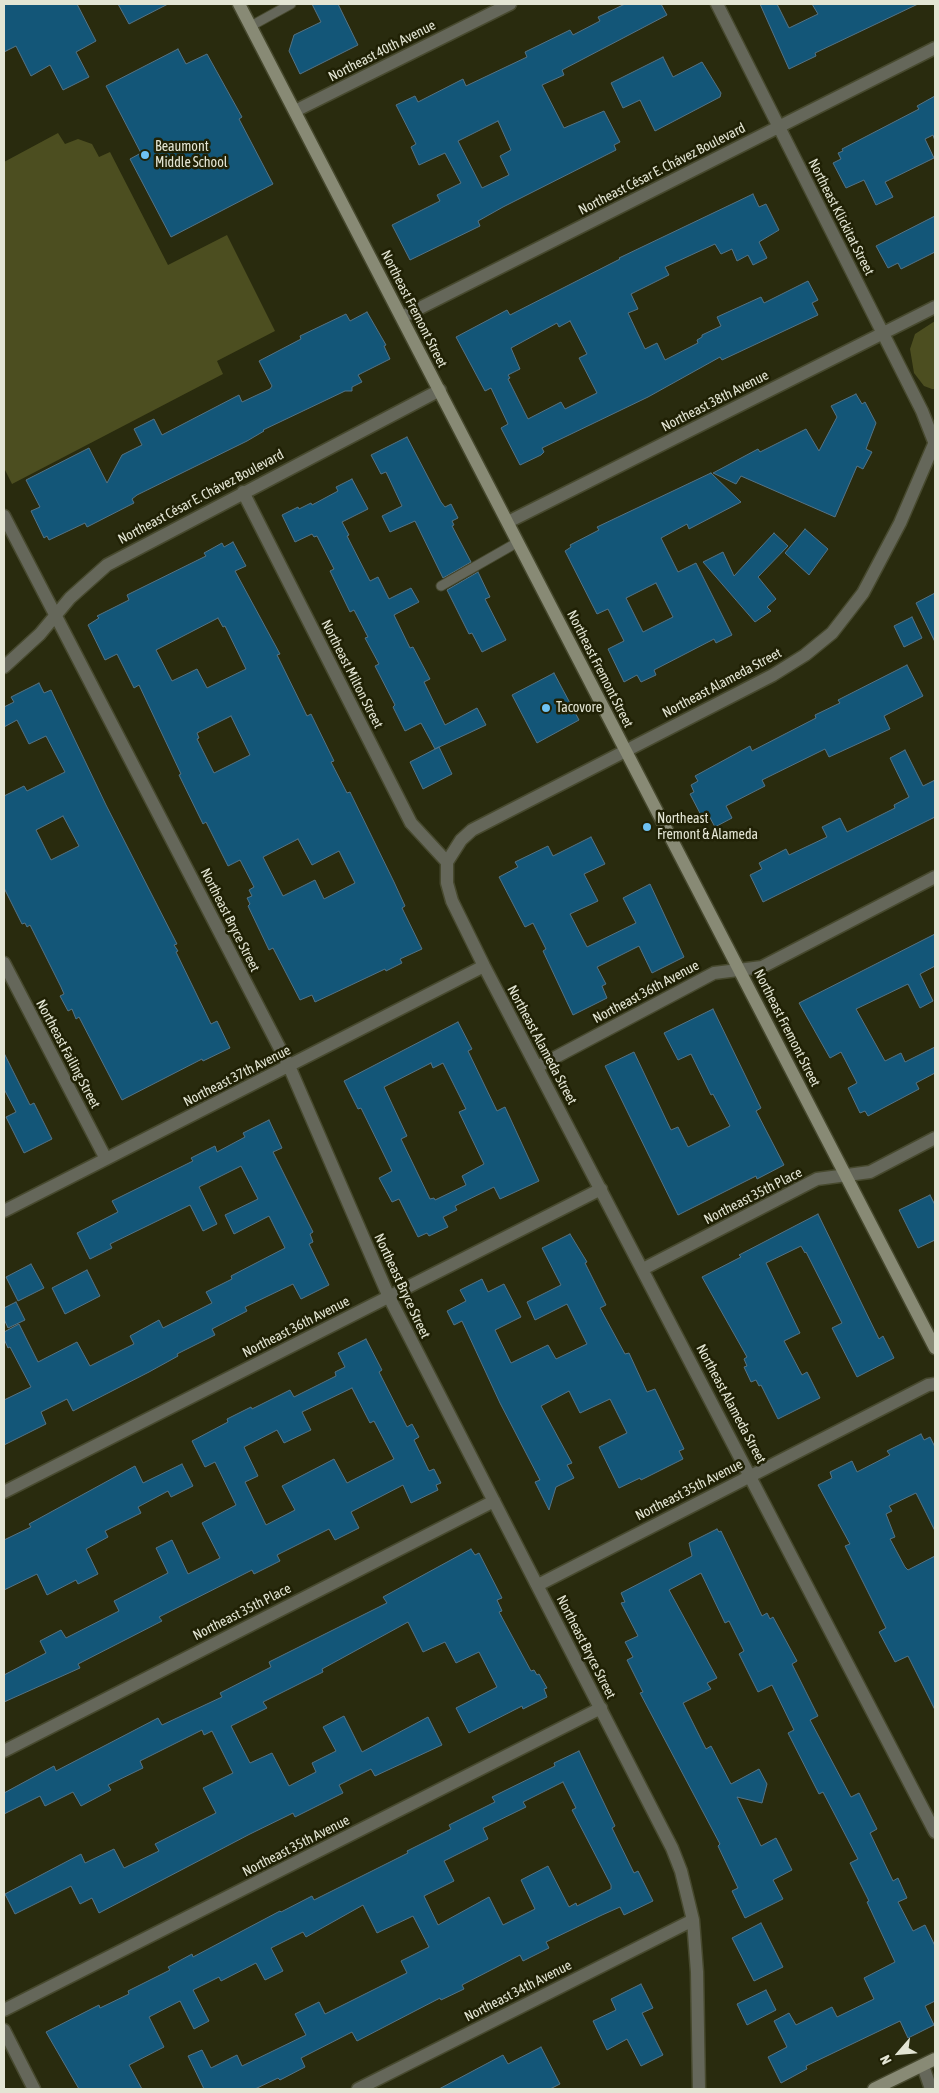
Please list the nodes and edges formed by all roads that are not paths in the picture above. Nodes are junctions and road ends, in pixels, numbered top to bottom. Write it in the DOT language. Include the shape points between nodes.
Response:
graph roads {
  1 [pos="239,4"];
  2 [pos="291,4"];
  3 [pos="510,4"];
  4 [pos="717,4"];
  5 [pos="251,26"];
  6 [pos="935,48"];
  7 [pos="295,111"];
  8 [pos="779,127"];
  9 [pos="935,307"];
  10 [pos="402,317"];
  11 [pos="882,333"];
  12 [pos="440,390"];
  13 [pos="935,443"];
  14 [pos="242,492"];
  15 [pos="4,516"];
  16 [pos="508,522"];
  17 [pos="518,542"];
  18 [pos="441,586"];
  19 [pos="55,615"];
  20 [pos="4,667"];
  21 [pos="626,751"];
  22 [pos="447,862"];
  23 [pos="935,878"];
  24 [pos="4,963"];
  25 [pos="484,966"];
  26 [pos="740,970"];
  27 [pos="289,1066"];
  28 [pos="537,1067"];
  29 [pos="935,1138"];
  30 [pos="106,1159"];
  31 [pos="846,1175"];
  32 [pos="601,1189"];
  33 [pos="4,1211"];
  34 [pos="643,1269"];
  35 [pos="389,1297"];
  36 [pos="935,1348"];
  37 [pos="935,1384"];
  38 [pos="751,1475"];
  39 [pos="4,1492"];
  40 [pos="494,1501"];
  41 [pos="538,1585"];
  42 [pos="601,1708"];
  43 [pos="4,1751"];
  44 [pos="935,1832"];
  45 [pos="693,1920"];
  46 [pos="4,2010"];
  47 [pos="4,2030"];
  48 [pos="935,2059"];
  49 [pos="923,2066"];
  50 [pos="34,2089"];
  51 [pos="358,2089"];
  52 [pos="699,2089"];
  53 [pos="874,2089"];
  54 [pos="931,2089"];
  1 -- 5 [label="main road, Northeast Fremont Street"];
  2 -- 5 [label="lane"];
  3 -- 7 [label="street, Northeast 40th Avenue"];
  4 -- 8 [label="street, Northeast Klickitat Street"];
  5 -- 7 [label="main road, Northeast Fremont Street"];
  6 -- 8 [label="street, Northeast César E. Chávez Boulevard"];
  7 -- 10 [label="main road, Northeast Fremont Street"];
  8 -- 10 [label="street, Northeast César E. Chávez Boulevard"];
  8 -- 11 [label="street, Northeast Klickitat Street"];
  9 -- 11 [label="street, Northeast 38th Avenue"];
  10 -- 12 [label="main road, Northeast Fremont Street"];
  11 -- 13 [label="street, Northeast Klickitat Street"];
  11 -- 16 [label="street, Northeast 38th Avenue"];
  12 -- 14 [label="street, Northeast César E. Chávez Boulevard"];
  12 -- 16 [label="main road, Northeast Fremont Street"];
  13 -- 21 [label="street, Northeast Alameda Street" via="900,523 863,593 832,633 773,675"];
  14 -- 19 [label="street, Northeast César E. Chávez Boulevard" via="107,565 87,580"];
  14 -- 22 [label="street, Northeast Milton Street" via="411,823"];
  15 -- 19 [label="street, Northeast Bryce Street"];
  16 -- 17 [label="main road, Northeast Fremont Street"];
  17 -- 18 [label="lane"];
  17 -- 21 [label="main road, Northeast Fremont Street"];
  19 -- 20 [label="street, Northeast César E. Chávez Boulevard"];
  19 -- 27 [label="street, Northeast Bryce Street"];
  21 -- 22 [label="street, Northeast Alameda Street" via="472,830 461,840"];
  21 -- 26 [label="main road, Northeast Fremont Street"];
  22 -- 25 [label="street, Northeast Alameda Street" via="447,882 452,901"];
  23 -- 26 [label="street, Northeast 36th Avenue" via="762,966"];
  24 -- 30 [label="street, Northeast Failing Street"];
  25 -- 27 [label="street, Northeast 37th Avenue"];
  25 -- 28 [label="street, Northeast Alameda Street"];
  26 -- 28 [label="street, Northeast 36th Avenue" via="714,973"];
  26 -- 31 [label="main road, Northeast Fremont Street"];
  27 -- 30 [label="street, Northeast 37th Avenue"];
  27 -- 35 [label="street, Northeast Bryce Street"];
  28 -- 32 [label="street, Northeast Alameda Street"];
  29 -- 31 [label="street, Northeast 35th Place" via="870,1172"];
  30 -- 33 [label="street, Northeast 37th Avenue"];
  31 -- 34 [label="street, Northeast 35th Place" via="817,1179"];
  31 -- 36 [label="main road, Northeast Fremont Street"];
  32 -- 34 [label="street, Northeast Alameda Street"];
  32 -- 35 [label="street, Northeast 36th Avenue"];
  34 -- 38 [label="street, Northeast Alameda Street"];
  35 -- 39 [label="street, Northeast 36th Avenue"];
  35 -- 40 [label="street, Northeast Bryce Street"];
  37 -- 38 [label="street, Northeast 35th Avenue"];
  38 -- 41 [label="street, Northeast 35th Avenue"];
  38 -- 44 [label="street, Northeast Alameda Street"];
  40 -- 41 [label="street, Northeast Bryce Street"];
  40 -- 43 [label="street, Northeast 35th Place"];
  41 -- 42 [label="street, Northeast Bryce Street"];
  42 -- 45 [label="street, Northeast Bryce Street" via="672,1848"];
  42 -- 46 [label="street, Northeast 35th Avenue"];
  45 -- 51 [label="street, Northeast 34th Avenue"];
  45 -- 52 [label="street, Northeast Bryce Street"];
  47 -- 50 [label="street"];
  48 -- 49 [label="main road"];
  49 -- 53 [label="main road"];
  49 -- 54 [label="street"];
}
